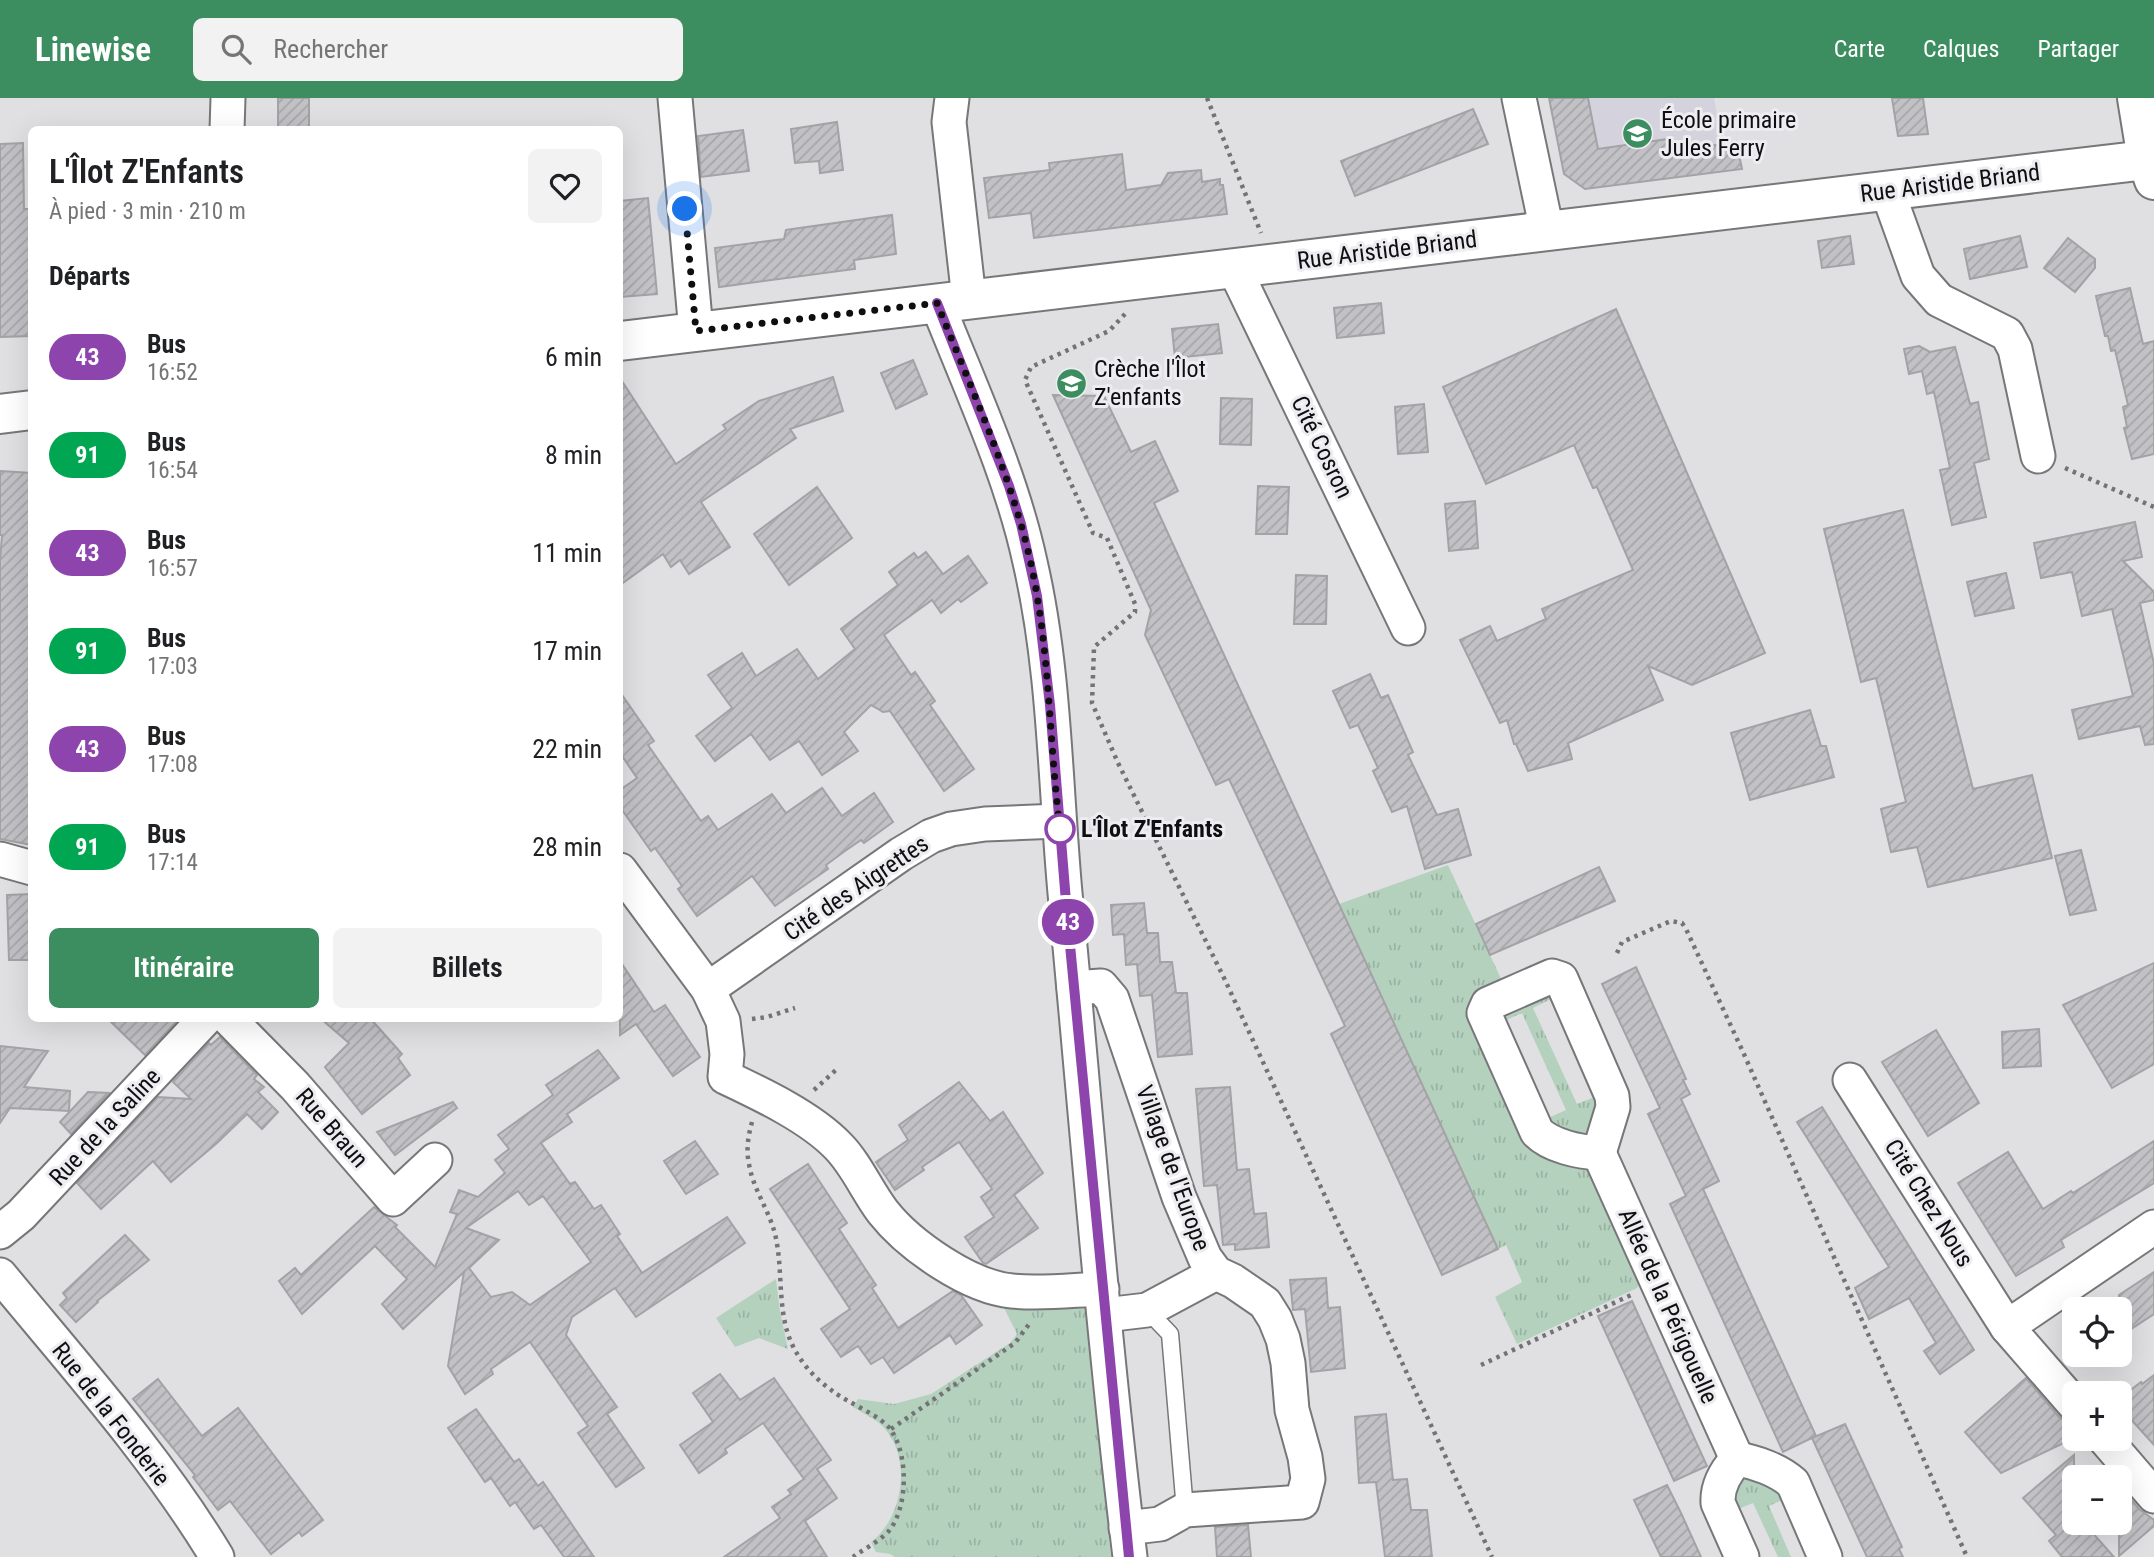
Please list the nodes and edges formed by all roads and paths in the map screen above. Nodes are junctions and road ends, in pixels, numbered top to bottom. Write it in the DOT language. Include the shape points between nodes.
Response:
graph roads {
  1 [pos="228,98"];
  2 [pos="675,98"];
  3 [pos="952,98"];
  4 [pos="1207,98"];
  5 [pos="1519,98"];
  6 [pos="2137,98"];
  7 [pos="226,126"];
  8 [pos="2152,166"];
  9 [pos="1886,190"];
  10 [pos="1547,231"];
  11 [pos="1273,263"];
  12 [pos="1234,268"];
  13 [pos="953,301"];
  14 [pos="1132,307"];
  15 [pos="696,331"];
  16 [pos="623,341"];
  17 [pos="28,410"];
  18 [pos="0,414"];
  19 [pos="2038,456"];
  20 [pos="2154,507"];
  21 [pos="1408,628"];
  22 [pos="1059,821"];
  23 [pos="0,859"];
  24 [pos="28,867"];
  25 [pos="623,874"];
  26 [pos="1617,953"];
  27 [pos="1074,988"];
  28 [pos="713,1001"];
  29 [pos="795,1008"];
  30 [pos="202,1022"];
  31 [pos="232,1022"];
  32 [pos="1850,1080"];
  33 [pos="761,1094"];
  34 [pos="1599,1153"];
  35 [pos="435,1160"];
  36 [pos="2154,1227"];
  37 [pos="0,1232"];
  38 [pos="1216,1273"];
  39 [pos="0,1275"];
  40 [pos="1657,1283"];
  41 [pos="1045,1291"];
  42 [pos="1104,1302"];
  43 [pos="1147,1310"];
  44 [pos="2007,1326"];
  45 [pos="1481,1365"];
  46 [pos="2062,1390"];
  47 [pos="891,1429"];
  48 [pos="2115,1451"];
  49 [pos="1737,1459"];
  50 [pos="2154,1496"];
  51 [pos="1185,1510"];
  52 [pos="1128,1543"];
  53 [pos="217,1557"];
  54 [pos="853,1557"];
  55 [pos="1492,1557"];
  56 [pos="1742,1557"];
  57 [pos="1825,1557"];
  58 [pos="1967,1557"];
  1 -- 7 [label="street"];
  2 -- 15 [label="street"];
  3 -- 13 [label="street"];
  4 -- 11 [label="path"];
  5 -- 10 [label="street"];
  6 -- 8 [label="main road"];
  8 -- 9 [label="main road, Rue Aristide Briand"];
  9 -- 10 [label="main road, Rue Aristide Briand"];
  9 -- 19 [label="street" via="1918,276 1939,300 2007,334 2015,349"];
  10 -- 11 [label="main road, Rue Aristide Briand"];
  11 -- 12 [label="main road, Rue Aristide Briand"];
  12 -- 13 [label="main road, Rue Aristide Briand"];
  12 -- 21 [label="street, Cité Cosron"];
  13 -- 15 [label="main road, Rue Aristide Briand"];
  13 -- 22 [label="street" via="1031,564 1046,669"];
  14 -- 55 [label="path" via="1108,331 1031,367 1024,380 1093,533 1107,538 1135,604 1135,612 1094,647 1092,702"];
  15 -- 16 [label="main road, Rue Aristide Briand"];
  17 -- 18 [label="main road"];
  19 -- 20 [label="path"];
  22 -- 27 [label="street"];
  22 -- 28 [label="street, Cité des Aigrettes" via="968,826 931,836 901,854"];
  23 -- 24 [label="street"];
  25 -- 28 [label="street"];
  26 -- 58 [label="path" via="1622,942 1671,921 1686,929"];
  27 -- 38 [label="street, Village de l'Europe" via="1101,986 1112,999 1179,1197"];
  27 -- 42 [label="street"];
  28 -- 29 [label="path" via="752,1019"];
  28 -- 33 [label="street" via="723,1021 725,1077"];
  30 -- 37 [label="street, Rue de la Saline"];
  31 -- 35 [label="street, Rue Braun" via="295,1086 393,1199"];
  32 -- 44 [label="street, Cité Chez Nous"];
  33 -- 41 [label="street" via="839,1146 883,1212 910,1241 987,1285"];
  33 -- 47 [label="path" via="749,1131 748,1160 774,1231 789,1339 814,1376"];
  34 -- 34 [label="street" via="1612,1096 1561,979 1552,976 1489,1003 1484,1013 1537,1132 1544,1140"];
  34 -- 40 [label="street, Allée de la Périgouelle"];
  36 -- 44 [label="street"];
  38 -- 43 [label="street"];
  38 -- 51 [label="street, Village de l'Europe" via="1250,1291 1275,1319 1288,1363 1307,1490 1302,1502"];
  39 -- 53 [label="street, Rue de la Fonderie" via="155,1467"];
  40 -- 45 [label="path"];
  40 -- 49 [label="street, Allée de la Périgouelle"];
  41 -- 42 [label="street"];
  41 -- 47 [label="path" via="1034,1317 1014,1343"];
  42 -- 43 [label="street"];
  42 -- 52 [label="street"];
  43 -- 51 [label="lane" via="1170,1334"];
  44 -- 46 [label="street, Cité Chez Nous"];
  47 -- 54 [label="path" via="904,1479 899,1508 889,1531"];
  48 -- 50 [label="street"];
  49 -- 56 [label="street" via="1717,1493"];
  49 -- 57 [label="street" via="1793,1483"];
  51 -- 52 [label="street, Village de l'Europe"];
}
